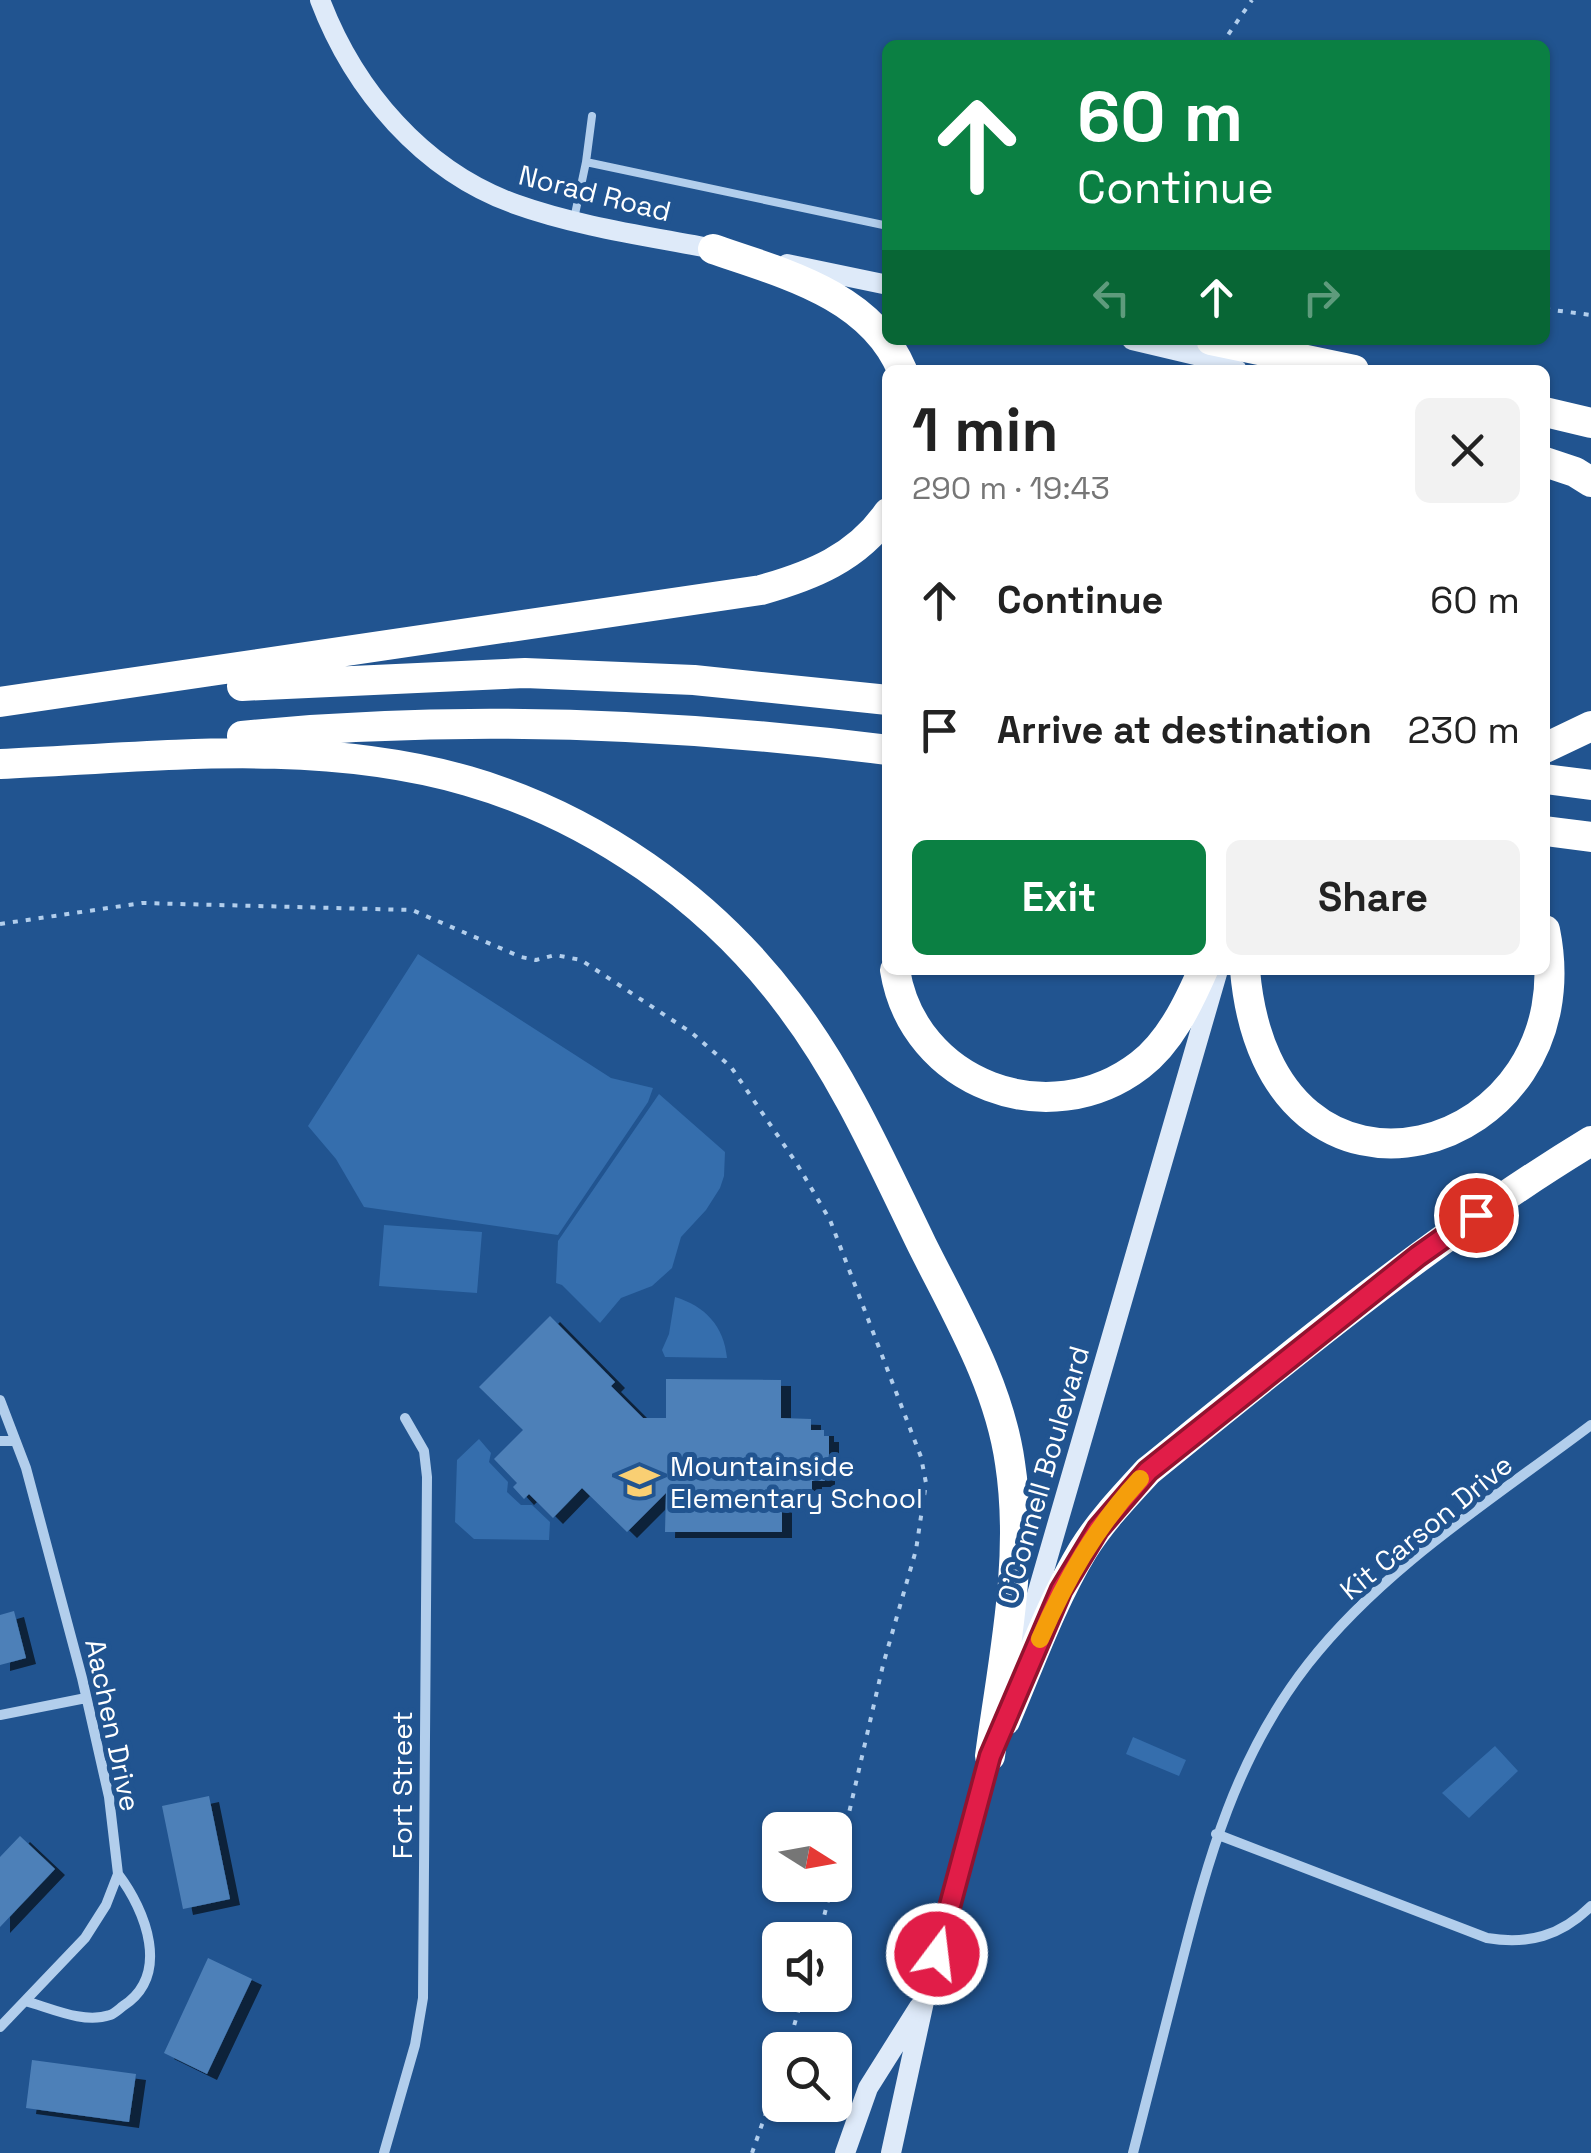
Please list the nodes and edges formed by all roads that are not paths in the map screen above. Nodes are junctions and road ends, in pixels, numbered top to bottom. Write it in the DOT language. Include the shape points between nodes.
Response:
graph roads {
  1 [pos="320,0"];
  2 [pos="592,116"];
  3 [pos="586,162"];
  4 [pos="573,220"];
  5 [pos="882,225"];
  6 [pos="713,249"];
  7 [pos="882,284"];
  8 [pos="882,336"];
  9 [pos="1153,345"];
  10 [pos="1262,345"];
  11 [pos="1225,365"];
  12 [pos="1336,365"];
  13 [pos="1550,413"];
  14 [pos="1591,423"];
  15 [pos="1550,464"];
  16 [pos="1591,482"];
  17 [pos="882,520"];
  18 [pos="882,699"];
  19 [pos="0,704"];
  20 [pos="1591,726"];
  21 [pos="1550,746"];
  22 [pos="882,749"];
  23 [pos="0,762"];
  24 [pos="1550,780"];
  25 [pos="1591,785"];
  26 [pos="1550,832"];
  27 [pos="1591,837"];
  28 [pos="1550,944"];
  29 [pos="896,975"];
  30 [pos="1201,975"];
  31 [pos="1217,975"];
  32 [pos="1245,975"];
  33 [pos="1591,1142"];
  34 [pos="0,1400"];
  35 [pos="404,1418"];
  36 [pos="1591,1425"];
  37 [pos="0,1441"];
  38 [pos="15,1441"];
  39 [pos="86,1698"];
  40 [pos="0,1716"];
  41 [pos="990,1756"];
  42 [pos="1216,1834"];
  43 [pos="118,1874"];
  44 [pos="1591,1906"];
  45 [pos="926,1996"];
  46 [pos="25,2001"];
  47 [pos="0,2027"];
  48 [pos="384,2153"];
  49 [pos="845,2153"];
  50 [pos="891,2153"];
  51 [pos="1133,2153"];
  1 -- 4 [label="main road, Norad Road" via="363,84 411,138 474,185"];
  2 -- 3 [label="lane"];
  3 -- 4 [label="lane"];
  3 -- 5 [label="lane"];
  4 -- 6 [label="main road, Norad Road"];
  6 -- 7 [label="main road, Norad Road"];
  6 -- 8 [label="highway" via="848,305"];
  9 -- 11 [label="main road"];
  10 -- 12 [label="highway"];
  13 -- 14 [label="highway"];
  15 -- 16 [label="highway"];
  17 -- 19 [label="highway" via="830,566 761,590"];
  18 -- 19 [label="highway" via="676,679 492,673"];
  20 -- 21 [label="highway"];
  22 -- 23 [label="highway" via="671,729 450,724 265,734"];
  23 -- 41 [label="highway" via="292,754 384,762 471,782 621,850 748,957 788,1002 861,1121 1000,1417 1015,1546"];
  24 -- 25 [label="highway"];
  26 -- 27 [label="highway"];
  28 -- 32 [label="highway" via="1558,989 1544,1060 1495,1116 1431,1142 1374,1142 1344,1132 1296,1101 1260,1046"];
  29 -- 30 [label="highway" via="911,1017 946,1060 986,1086 1040,1099 1091,1092 1142,1064 1164,1041"];
  31 -- 41 [label="main road, O'Connell Boulevard"];
  33 -- 41 [label="highway" via="1418,1256 1148,1471 1112,1510 1069,1576"];
  34 -- 38 [label="street, Aachen Drive"];
  35 -- 48 [label="street, Fort Street" via="424,1451 427,1477 423,1998"];
  36 -- 42 [label="street, Kit Carson Drive" via="1414,1558 1340,1627 1259,1738"];
  37 -- 38 [label="street"];
  38 -- 39 [label="street, Aachen Drive"];
  39 -- 40 [label="street"];
  39 -- 43 [label="street, Aachen Drive"];
  41 -- 45 [label="main road, O'Connell Boulevard"];
  42 -- 44 [label="street" via="1487,1938 1550,1936"];
  42 -- 51 [label="street, Kit Carson Drive"];
  43 -- 46 [label="street" via="86,1938"];
  43 -- 46 [label="street" via="148,1937 151,1970 138,1997 110,2015 74,2016"];
  45 -- 49 [label="main road, O'Connell Boulevard" via="868,2088"];
  45 -- 50 [label="main road, O'Connell Boulevard"];
  46 -- 47 [label="street"];
}
